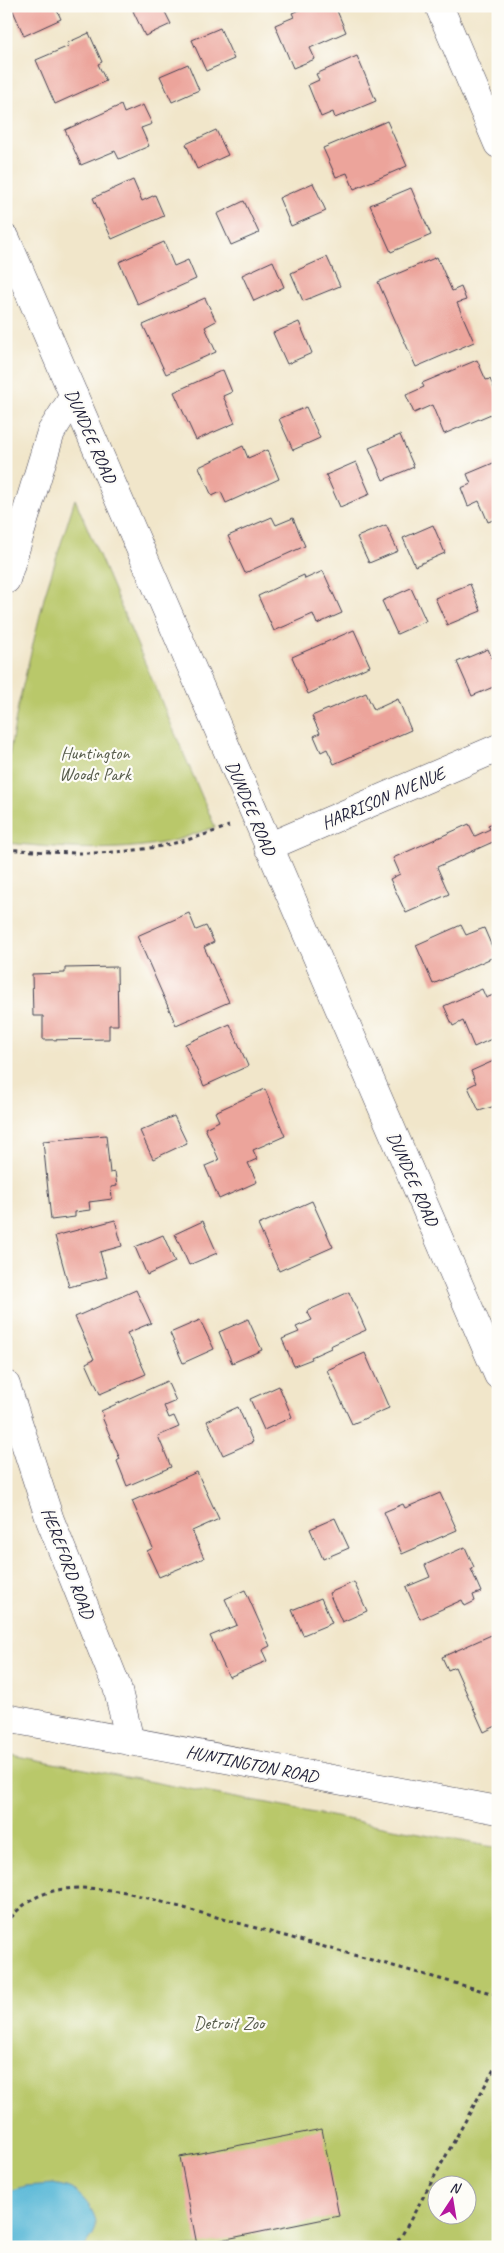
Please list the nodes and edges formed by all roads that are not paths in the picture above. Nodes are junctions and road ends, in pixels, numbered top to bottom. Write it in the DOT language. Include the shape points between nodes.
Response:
graph roads {
  1 [pos="438,6"];
  2 [pos="498,144"];
  3 [pos="6,239"];
  4 [pos="74,396"];
  5 [pos="6,580"];
  6 [pos="498,748"];
  7 [pos="268,847"];
  8 [pos="498,1376"];
  9 [pos="6,1385"];
  10 [pos="6,1718"];
  11 [pos="130,1741"];
  12 [pos="498,1810"];
  1 -- 2 [label="street"];
  3 -- 4 [label="street, DUNDEE ROAD"];
  4 -- 5 [label="street" via="51,432"];
  4 -- 7 [label="street, DUNDEE ROAD"];
  6 -- 7 [label="street, HARRISON AVENUE"];
  7 -- 8 [label="street, DUNDEE ROAD"];
  9 -- 11 [label="street, HEREFORD ROAD" via="53,1528 117,1687"];
  10 -- 11 [label="street, HUNTINGTON ROAD"];
  11 -- 12 [label="street, HUNTINGTON ROAD"];
}
